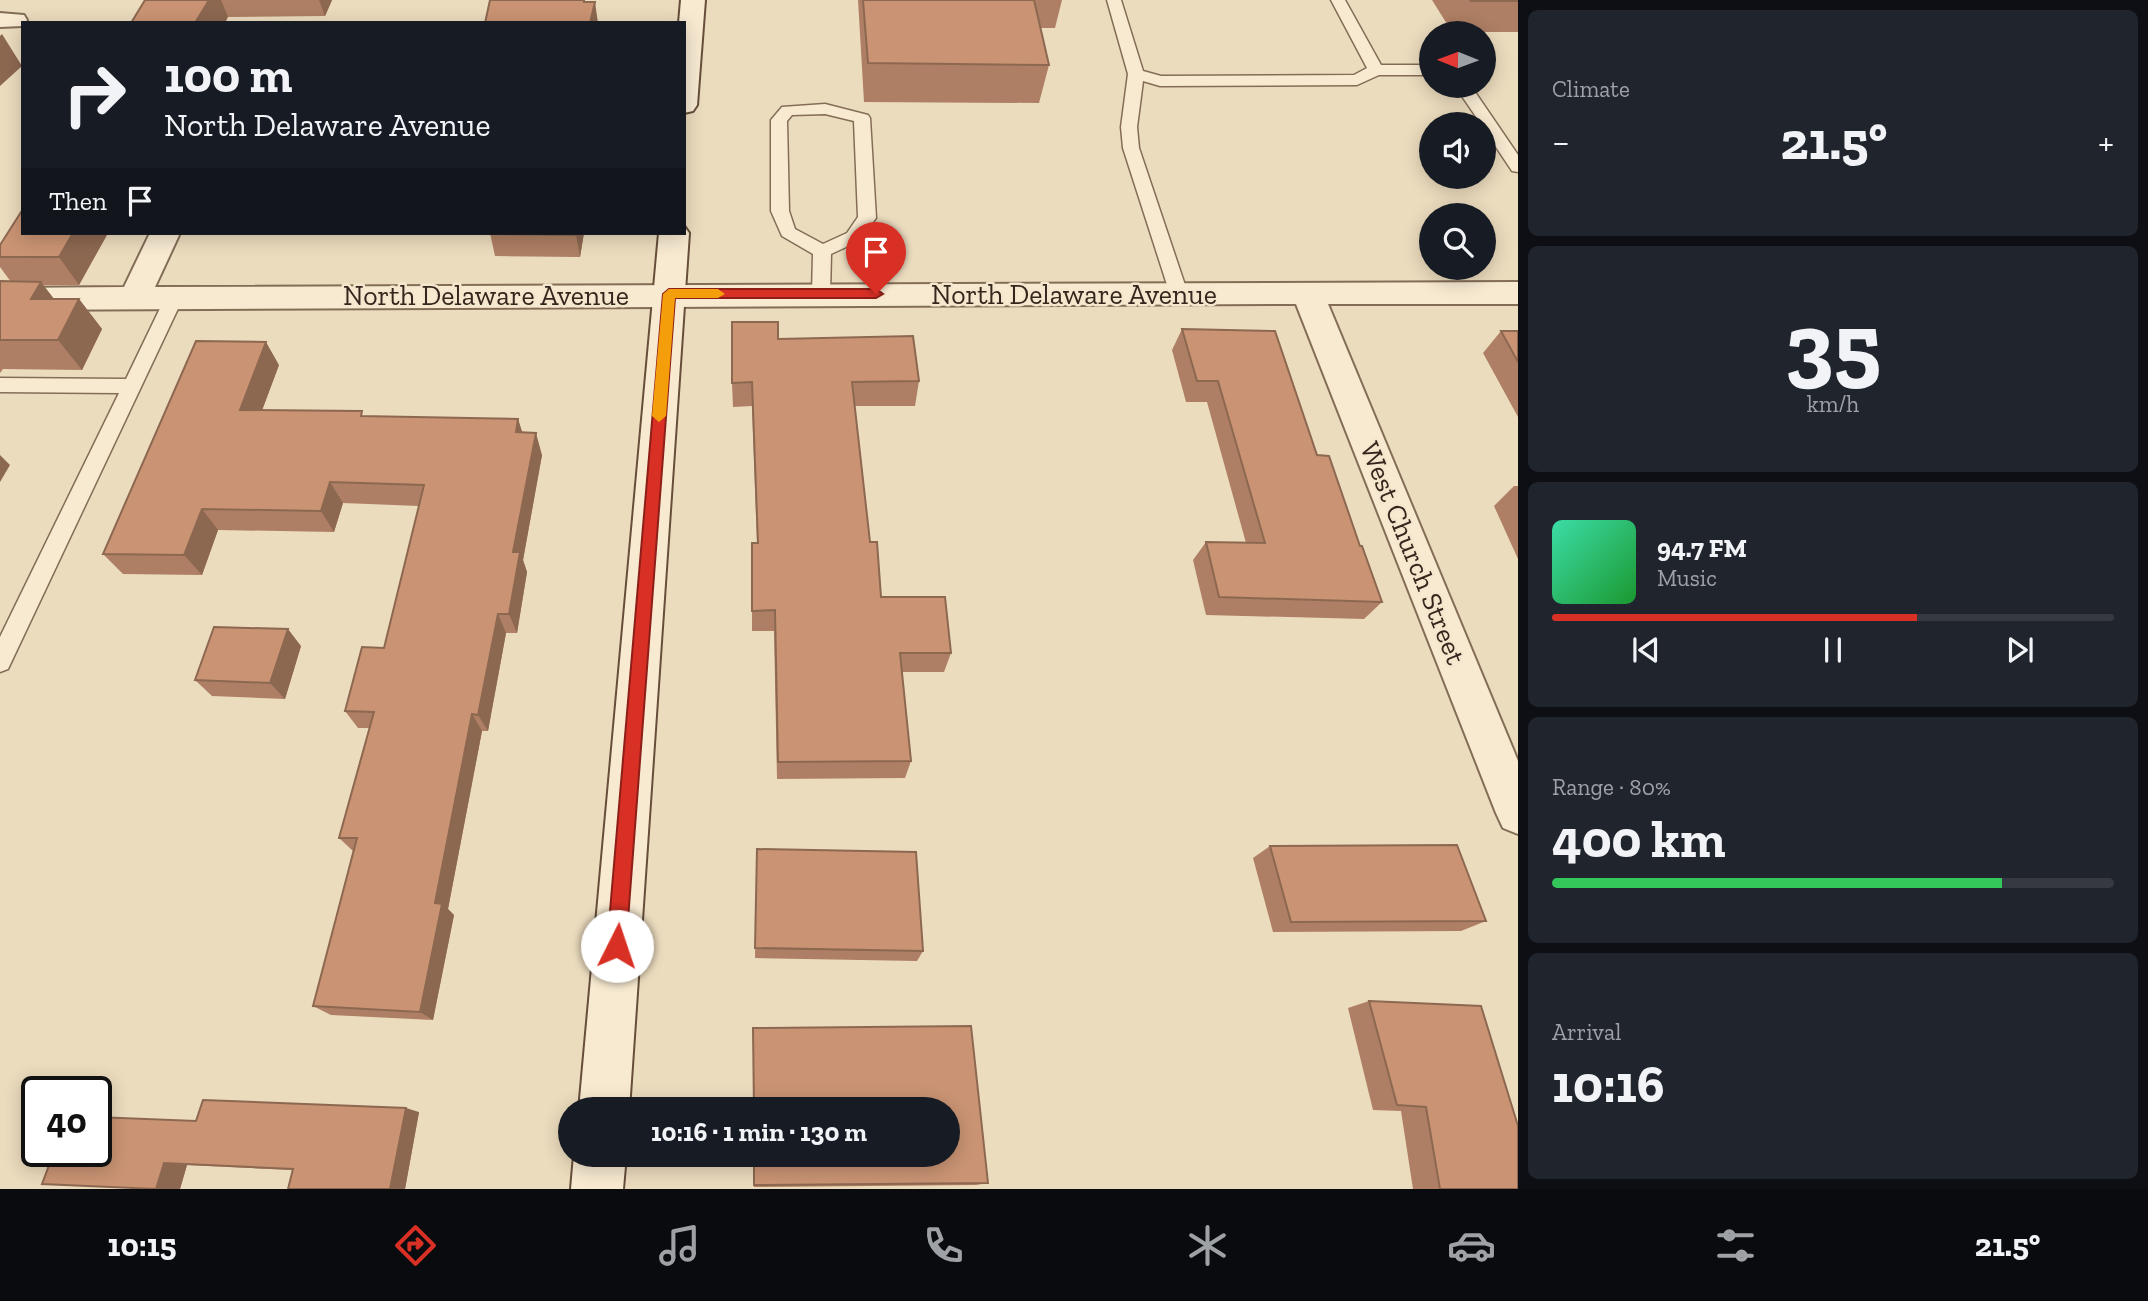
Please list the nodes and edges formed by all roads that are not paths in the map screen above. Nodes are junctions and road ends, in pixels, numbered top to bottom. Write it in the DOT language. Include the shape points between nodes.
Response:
graph roads {
  1 [pos="693,0"];
  2 [pos="1114,0"];
  3 [pos="1338,0"];
  4 [pos="1377,70"];
  5 [pos="1419,70"];
  6 [pos="1136,74"];
  7 [pos="686,81"];
  8 [pos="1471,98"];
  9 [pos="1518,167"];
  10 [pos="164,235"];
  11 [pos="674,235"];
  12 [pos="822,251"];
  13 [pos="1518,293"];
  14 [pos="669,294"];
  15 [pos="821,294"];
  16 [pos="1179,294"];
  17 [pos="1308,294"];
  18 [pos="134,298"];
  19 [pos="174,298"];
  20 [pos="0,299"];
  21 [pos="0,385"];
  22 [pos="132,386"];
  23 [pos="0,662"];
  24 [pos="1518,813"];
  25 [pos="605,1097"];
  26 [pos="599,1167"];
  27 [pos="597,1189"];
  1 -- 7 [label="street"];
  2 -- 6 [label="lane"];
  3 -- 4 [label="lane"];
  4 -- 5 [label="lane"];
  4 -- 6 [label="lane" via="1357,80 1160,81"];
  6 -- 16 [label="lane" via="1129,127 1132,148"];
  8 -- 9 [label="lane"];
  10 -- 18 [label="street"];
  11 -- 14 [label="street"];
  12 -- 12 [label="lane" via="853,237 867,218 862,118 825,109 788,110 779,120 780,211 788,232"];
  12 -- 15 [label="lane"];
  13 -- 17 [label="street, North Delaware Avenue"];
  14 -- 15 [label="street, North Delaware Avenue"];
  14 -- 19 [label="street, North Delaware Avenue"];
  14 -- 25 [label="street"];
  15 -- 16 [label="street, North Delaware Avenue"];
  16 -- 17 [label="street, North Delaware Avenue"];
  17 -- 24 [label="street, West Church Street"];
  18 -- 19 [label="street, North Delaware Avenue"];
  18 -- 20 [label="street, North Delaware Avenue"];
  19 -- 22 [label="lane"];
  21 -- 22 [label="lane"];
  22 -- 23 [label="lane"];
  26 -- 27 [label="street"];
}
